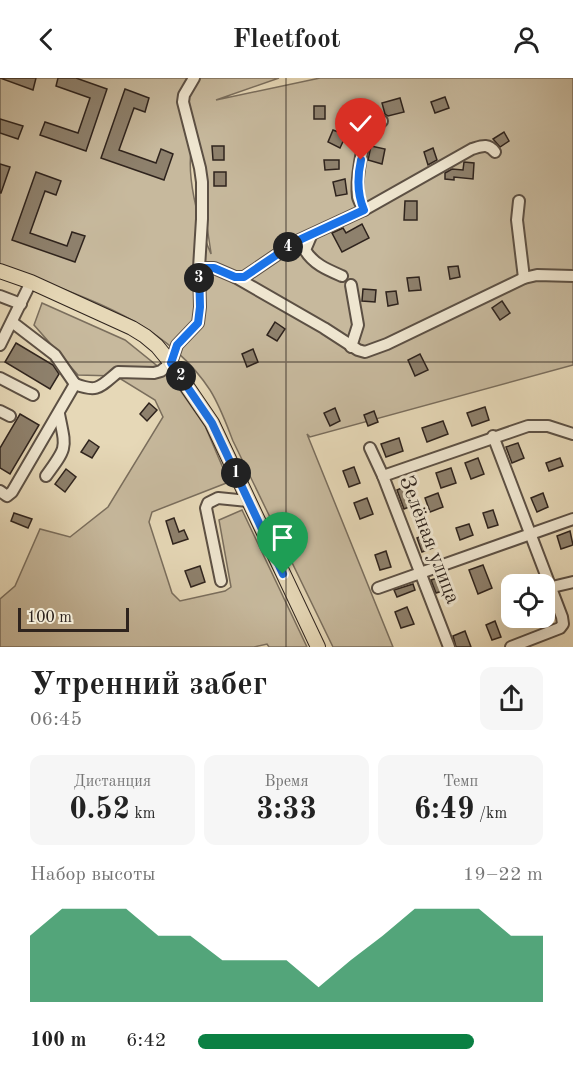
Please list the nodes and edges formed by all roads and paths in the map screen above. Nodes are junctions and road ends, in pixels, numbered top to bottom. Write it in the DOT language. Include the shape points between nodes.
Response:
graph roads {
  1 [pos="194,78"];
  2 [pos="382,121"];
  3 [pos="495,152"];
  4 [pos="519,201"];
  5 [pos="364,210"];
  6 [pos="311,236"];
  7 [pos="199,268"];
  8 [pos="0,271"];
  9 [pos="342,276"];
  10 [pos="573,276"];
  11 [pos="235,277"];
  12 [pos="524,278"];
  13 [pos="31,282"];
  14 [pos="351,285"];
  15 [pos="0,296"];
  16 [pos="21,304"];
  17 [pos="12,322"];
  18 [pos="3,334"];
  19 [pos="0,345"];
  20 [pos="351,347"];
  21 [pos="171,363"];
  22 [pos="0,378"];
  23 [pos="75,384"];
  24 [pos="33,395"];
  25 [pos="59,414"];
  26 [pos="573,434"];
  27 [pos="493,436"];
  28 [pos="370,448"];
  29 [pos="46,476"];
  30 [pos="383,476"];
  31 [pos="2,497"];
  32 [pos="248,501"];
  33 [pos="573,519"];
  34 [pos="531,534"];
  35 [pos="420,572"];
  36 [pos="547,574"];
  37 [pos="221,581"];
  38 [pos="573,582"];
  39 [pos="555,585"];
  40 [pos="378,588"];
  41 [pos="555,595"];
  42 [pos="318,647"];
  43 [pos="449,647"];
  44 [pos="511,647"];
  1 -- 7 [label="lane" via="183,102 202,182"];
  2 -- 5 [label="lane" via="367,137 359,166 358,198"];
  3 -- 5 [label="lane" via="485,145 472,149"];
  4 -- 12 [label="lane" via="517,220"];
  5 -- 6 [label="lane"];
  6 -- 9 [label="lane" via="305,250 308,256"];
  6 -- 11 [label="lane" via="291,245 249,275"];
  7 -- 11 [label="lane" via="214,268"];
  7 -- 21 [label="lane" via="198,323 177,345"];
  8 -- 13 [label="main road"];
  10 -- 12 [label="lane"];
  11 -- 20 [label="lane"];
  12 -- 20 [label="lane" via="387,345 365,352"];
  13 -- 16 [label="lane"];
  13 -- 21 [label="main road" via="132,328 157,346"];
  14 -- 20 [label="lane" via="358,325"];
  15 -- 16 [label="lane"];
  16 -- 17 [label="lane"];
  17 -- 18 [label="lane"];
  17 -- 23 [label="lane" via="55,355"];
  18 -- 19 [label="lane"];
  21 -- 23 [label="lane" via="154,373 118,372 91,390"];
  21 -- 32 [label="main road" via="212,423"];
  22 -- 24 [label="lane"];
  23 -- 25 [label="lane"];
  25 -- 29 [label="lane" via="65,444"];
  25 -- 31 [label="lane" via="12,492"];
  26 -- 27 [label="lane" via="538,425"];
  27 -- 30 [label="lane"];
  27 -- 34 [label="lane"];
  28 -- 30 [label="lane, Зелёная улица"];
  30 -- 35 [label="lane, Зелёная улица"];
  32 -- 37 [label="lane" via="218,498 206,508"];
  32 -- 42 [label="main road"];
  33 -- 34 [label="lane"];
  34 -- 35 [label="lane"];
  34 -- 36 [label="lane"];
  35 -- 40 [label="lane"];
  35 -- 43 [label="lane, Зелёная улица"];
  38 -- 39 [label="lane"];
  41 -- 44 [label="lane" via="562,617 560,628"];
}
